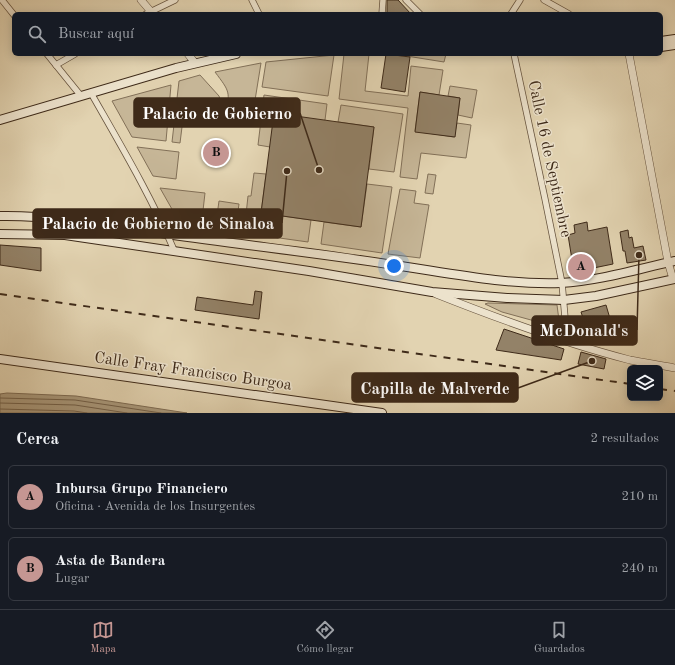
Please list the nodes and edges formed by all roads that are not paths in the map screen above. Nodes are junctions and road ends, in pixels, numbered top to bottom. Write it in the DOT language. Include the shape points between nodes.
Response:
graph roads {
  1 [pos="2,0"];
  2 [pos="141,0"];
  3 [pos="174,0"];
  4 [pos="252,0"];
  5 [pos="384,0"];
  6 [pos="406,0"];
  7 [pos="520,0"];
  8 [pos="544,0"];
  9 [pos="12,12"];
  10 [pos="149,12"];
  11 [pos="152,12"];
  12 [pos="258,12"];
  13 [pos="382,12"];
  14 [pos="418,12"];
  15 [pos="512,12"];
  16 [pos="565,12"];
  17 [pos="675,39"];
  18 [pos="663,41"];
  19 [pos="675,45"];
  20 [pos="663,47"];
  21 [pos="49,56"];
  22 [pos="72,56"];
  23 [pos="190,56"];
  24 [pos="227,56"];
  25 [pos="514,56"];
  26 [pos="629,56"];
  27 [pos="195,63"];
  28 [pos="56,65"];
  29 [pos="91,93"];
  30 [pos="82,96"];
  31 [pos="0,120"];
  32 [pos="0,216"];
  33 [pos="0,234"];
  34 [pos="167,234"];
  35 [pos="174,250"];
  36 [pos="671,262"];
  37 [pos="674,279"];
  38 [pos="562,283"];
  39 [pos="432,292"];
  40 [pos="564,300"];
  41 [pos="568,341"];
  42 [pos="0,359"];
  43 [pos="675,368"];
  44 [pos="382,413"];
  1 -- 9 [label="street"];
  2 -- 10 [label="street"];
  3 -- 11 [label="street"];
  4 -- 12 [label="street"];
  5 -- 13 [label="street"];
  6 -- 14 [label="street"];
  7 -- 15 [label="street"];
  8 -- 16 [label="street"];
  17 -- 18 [label="main road"];
  19 -- 20 [label="main road"];
  21 -- 28 [label="street"];
  22 -- 28 [label="street"];
  23 -- 27 [label="street"];
  24 -- 27 [label="main road"];
  25 -- 38 [label="street, Calle 16 de Septiembre"];
  26 -- 36 [label="street"];
  27 -- 29 [label="main road"];
  28 -- 30 [label="street"];
  29 -- 30 [label="main road"];
  29 -- 34 [label="street"];
  30 -- 31 [label="main road"];
  32 -- 34 [label="main road" via="55,219"];
  33 -- 35 [label="main road" via="66,236"];
  34 -- 35 [label="street"];
  34 -- 38 [label="main road" via="483,278"];
  35 -- 39 [label="main road"];
  36 -- 37 [label="street"];
  36 -- 38 [label="main road"];
  37 -- 40 [label="main road" via="596,296"];
  38 -- 40 [label="street, Calle 16 de Septiembre"];
  39 -- 40 [label="main road"];
  39 -- 41 [label="street"];
  40 -- 41 [label="street, Calle 16 de Septiembre"];
  41 -- 43 [label="street" via="632,360"];
  42 -- 44 [label="main road, Calle Fray Francisco Burgoa"];
}
